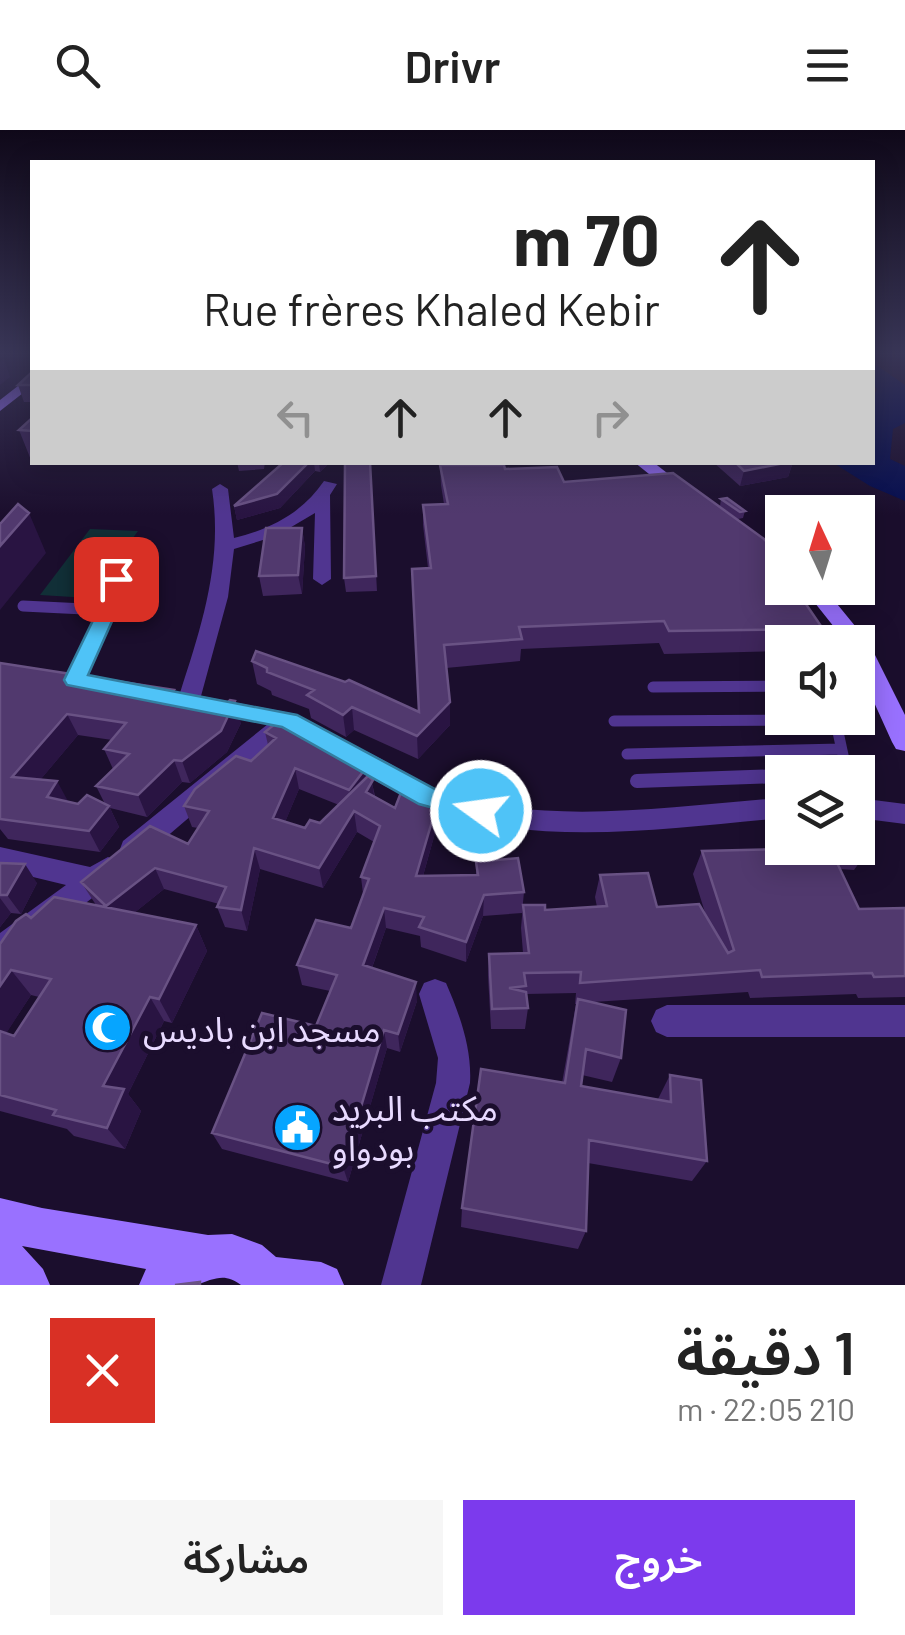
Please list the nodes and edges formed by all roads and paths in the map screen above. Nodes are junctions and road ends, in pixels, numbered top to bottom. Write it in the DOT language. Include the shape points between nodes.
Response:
graph roads {
  1 [pos="645,465"];
  2 [pos="220,489"];
  3 [pos="246,499"];
  4 [pos="702,507"];
  5 [pos="226,512"];
  6 [pos="322,538"];
  7 [pos="249,540"];
  8 [pos="226,545"];
  9 [pos="124,548"];
  10 [pos="322,579"];
  11 [pos="829,605"];
  12 [pos="22,606"];
  13 [pos="104,610"];
  14 [pos="845,625"];
  15 [pos="74,680"];
  16 [pos="875,680"];
  17 [pos="765,686"];
  18 [pos="653,687"];
  19 [pos="131,691"];
  20 [pos="188,702"];
  21 [pos="288,720"];
  22 [pos="765,720"];
  23 [pos="614,721"];
  24 [pos="839,735"];
  25 [pos="905,742"];
  26 [pos="841,749"];
  27 [pos="627,754"];
  28 [pos="843,755"];
  29 [pos="765,777"];
  30 [pos="637,781"];
  31 [pos="765,809"];
  32 [pos="875,810"];
  33 [pos="905,814"];
  34 [pos="0,858"];
  35 [pos="95,880"];
  36 [pos="0,951"];
  37 [pos="436,994"];
  38 [pos="667,1020"];
  39 [pos="905,1022"];
  40 [pos="0,1219"];
  41 [pos="0,1256"];
  42 [pos="206,1256"];
  43 [pos="267,1281"];
  44 [pos="27,1285"];
  45 [pos="162,1285"];
  46 [pos="321,1285"];
  47 [pos="401,1285"];
  1 -- 4 [label="main road" via="662,484"];
  2 -- 5 [label="street"];
  3 -- 5 [label="street"];
  5 -- 8 [label="street"];
  6 -- 7 [label="street"];
  6 -- 7 [label="street" via="326,490 286,525"];
  6 -- 10 [label="street"];
  7 -- 8 [label="street"];
  8 -- 20 [label="street" via="219,602"];
  9 -- 13 [label="lane"];
  11 -- 14 [label="main road"];
  12 -- 13 [label="lane"];
  13 -- 15 [label="lane"];
  16 -- 25 [label="main road"];
  17 -- 18 [label="lane"];
  19 -- 20 [label="street"];
  20 -- 21 [label="street"];
  21 -- 31 [label="street" via="428,798 481,811 621,819"];
  21 -- 35 [label="street"];
  22 -- 23 [label="lane"];
  24 -- 26 [label="lane"];
  26 -- 27 [label="lane"];
  26 -- 28 [label="lane"];
  29 -- 30 [label="lane"];
  32 -- 33 [label="street"];
  34 -- 35 [label="street"];
  35 -- 36 [label="street"];
  37 -- 47 [label="street" via="455,1058 453,1083"];
  38 -- 39 [label="street"];
  40 -- 42 [label="main road"];
  41 -- 44 [label="main road"];
  42 -- 43 [label="main road" via="240,1257"];
  42 -- 45 [label="main road"];
  43 -- 46 [label="main road"];
}
